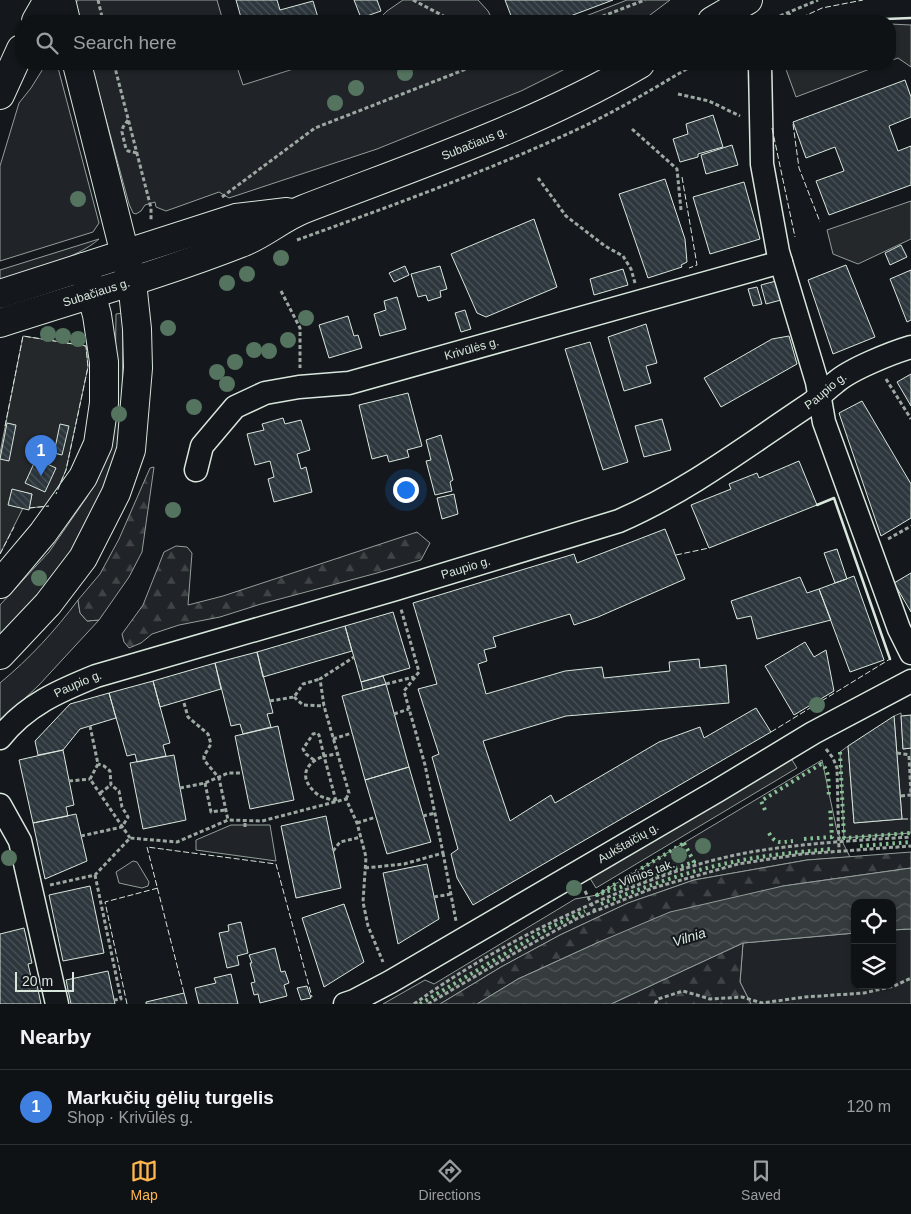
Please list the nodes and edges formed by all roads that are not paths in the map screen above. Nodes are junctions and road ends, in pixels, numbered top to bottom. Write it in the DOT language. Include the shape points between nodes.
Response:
graph roads {
  1 [pos="48,0"];
  2 [pos="61,0"];
  3 [pos="748,0"];
  4 [pos="39,15"];
  5 [pos="65,15"];
  6 [pos="722,15"];
  7 [pos="15,62"];
  8 [pos="79,70"];
  9 [pos="629,70"];
  10 [pos="760,70"];
  11 [pos="0,95"];
  12 [pos="301,210"];
  13 [pos="125,254"];
  14 [pos="781,262"];
  15 [pos="84,266"];
  16 [pos="132,282"];
  17 [pos="0,294"];
  18 [pos="93,294"];
  19 [pos="0,323"];
  20 [pos="911,347"];
  21 [pos="818,398"];
  22 [pos="196,470"];
  23 [pos="0,584"];
  24 [pos="911,653"];
  25 [pos="0,655"];
  26 [pos="911,681"];
  27 [pos="0,738"];
  28 [pos="0,805"];
  29 [pos="57,1004"];
  30 [pos="345,1004"];
  1 -- 4 [label="main road"];
  2 -- 5 [label="main road"];
  3 -- 6 [label="main road"];
  7 -- 11 [label="main road"];
  8 -- 13 [label="main road"];
  9 -- 12 [label="main road, Subačiaus g." via="497,136"];
  10 -- 14 [label="street" via="762,164"];
  12 -- 13 [label="main road, Subačiaus g." via="236,218"];
  12 -- 16 [label="main road, Subačiaus g." via="243,243"];
  13 -- 15 [label="main road, Subačiaus g."];
  13 -- 16 [label="main road"];
  14 -- 21 [label="street" via="817,382"];
  14 -- 22 [label="street, Krivūlės g." via="349,383 265,393 235,408 202,446"];
  15 -- 17 [label="main road, Subačiaus g."];
  15 -- 18 [label="main road"];
  16 -- 18 [label="main road, Subačiaus g."];
  16 -- 25 [label="main road" via="138,368 132,450 116,493 83,558 48,604"];
  18 -- 19 [label="main road, Subačiaus g."];
  18 -- 23 [label="main road" via="104,362 104,403 98,444 83,478"];
  20 -- 21 [label="street, Paupio g." via="837,381"];
  21 -- 24 [label="street" via="899,629"];
  21 -- 27 [label="street, Paupio g." via="696,480 649,508 612,524 96,676 58,691 11,724"];
  26 -- 30 [label="street, Aukštaičių g." via="813,733 390,982"];
  28 -- 29 [label="street" via="20,841"];
}
